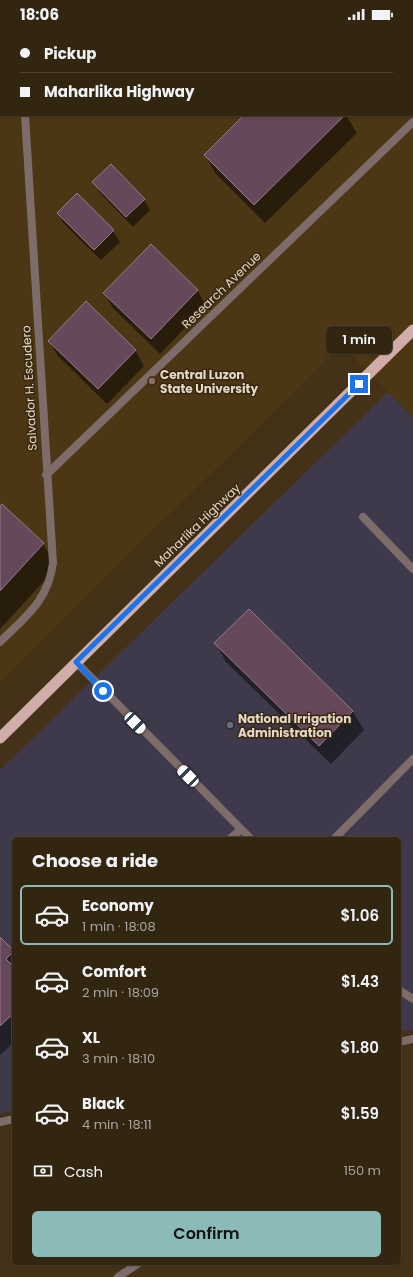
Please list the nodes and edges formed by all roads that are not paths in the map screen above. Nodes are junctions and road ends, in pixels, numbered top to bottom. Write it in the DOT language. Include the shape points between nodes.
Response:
graph roads {
  1 [pos="25,116"];
  2 [pos="413,122"];
  3 [pos="413,330"];
  4 [pos="46,475"];
  5 [pos="363,517"];
  6 [pos="413,569"];
  7 [pos="0,642"];
  8 [pos="76,662"];
  9 [pos="0,738"];
  10 [pos="413,759"];
  11 [pos="241,829"];
  12 [pos="232,837"];
  13 [pos="249,837"];
  14 [pos="336,837"];
  15 [pos="401,991"];
  16 [pos="413,999"];
  17 [pos="413,1039"];
  18 [pos="401,1042"];
  19 [pos="12,1119"];
  20 [pos="0,1122"];
  21 [pos="136,1265"];
  22 [pos="118,1277"];
  1 -- 4 [label="street, Salvador H. Escudero"];
  2 -- 4 [label="street, Research Avenue"];
  3 -- 8 [label="highway, Maharlika Highway"];
  4 -- 7 [label="street, Salvador H. Escudero" via="53,563 51,579 36,606"];
  5 -- 6 [label="street"];
  8 -- 9 [label="highway, Maharlika Highway"];
  8 -- 11 [label="street"];
  10 -- 14 [label="street"];
  11 -- 12 [label="street"];
  11 -- 13 [label="street"];
  15 -- 16 [label="street"];
  17 -- 18 [label="street"];
  19 -- 20 [label="street"];
  21 -- 22 [label="street"];
}
